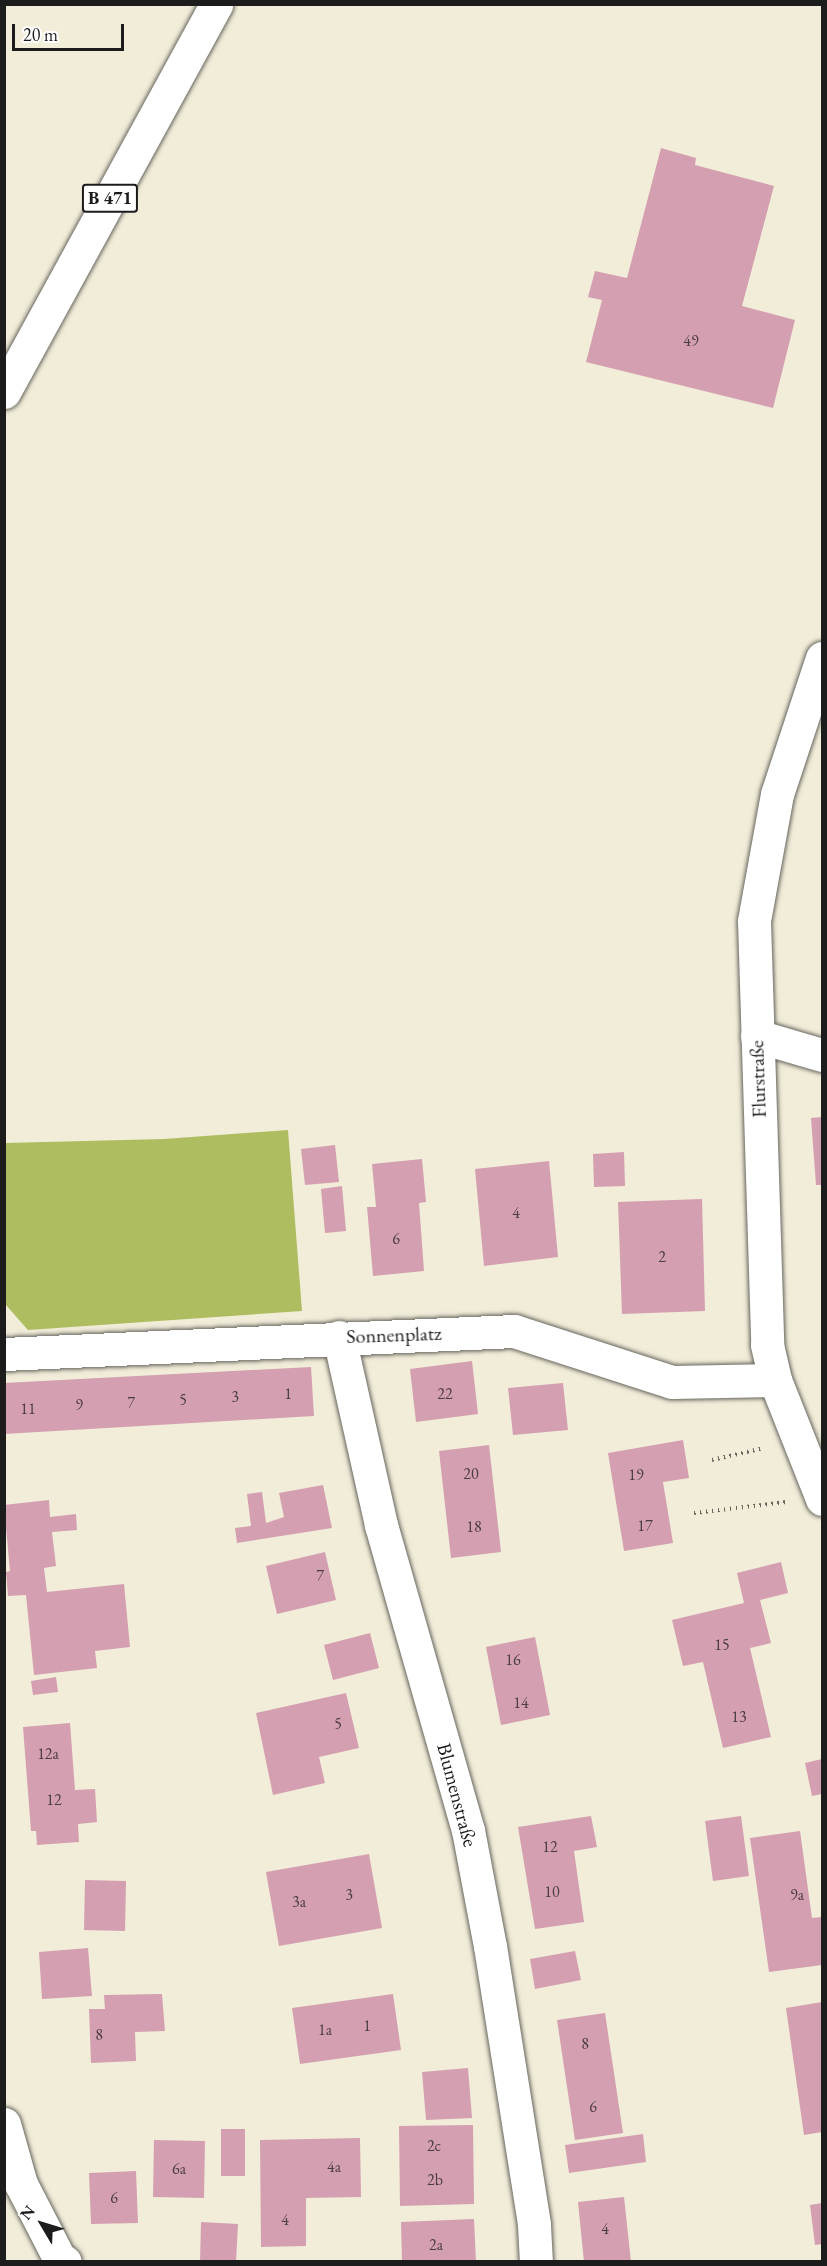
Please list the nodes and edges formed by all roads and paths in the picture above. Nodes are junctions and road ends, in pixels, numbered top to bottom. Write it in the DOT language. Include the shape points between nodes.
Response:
graph roads {
  1 [pos="216,4"];
  2 [pos="4,392"];
  3 [pos="822,658"];
  4 [pos="757,1036"];
  5 [pos="822,1055"];
  6 [pos="339,1337"];
  7 [pos="4,1354"];
  8 [pos="776,1380"];
  9 [pos="800,1440"];
  10 [pos="712,1460"];
  11 [pos="822,1498"];
  12 [pos="694,1513"];
  13 [pos="4,2124"];
  14 [pos="65,2262"];
  15 [pos="536,2262"];
  1 -- 2 [label="main road, B 471"];
  3 -- 4 [label="main road, Flurstraße" via="777,794 754,921"];
  4 -- 5 [label="main road"];
  4 -- 8 [label="main road, Flurstraße" via="767,1345"];
  6 -- 7 [label="main road, Sonnenplatz"];
  6 -- 8 [label="main road, Sonnenplatz" via="514,1331 672,1382"];
  6 -- 15 [label="main road, Blumenstraße" via="381,1525 468,1830 533,2213"];
  8 -- 9 [label="main road, Flurstraße"];
  9 -- 10 [label="path"];
  9 -- 11 [label="main road, Flurstraße"];
  11 -- 12 [label="path"];
  13 -- 14 [label="main road" via="21,2184 59,2258"];
}
